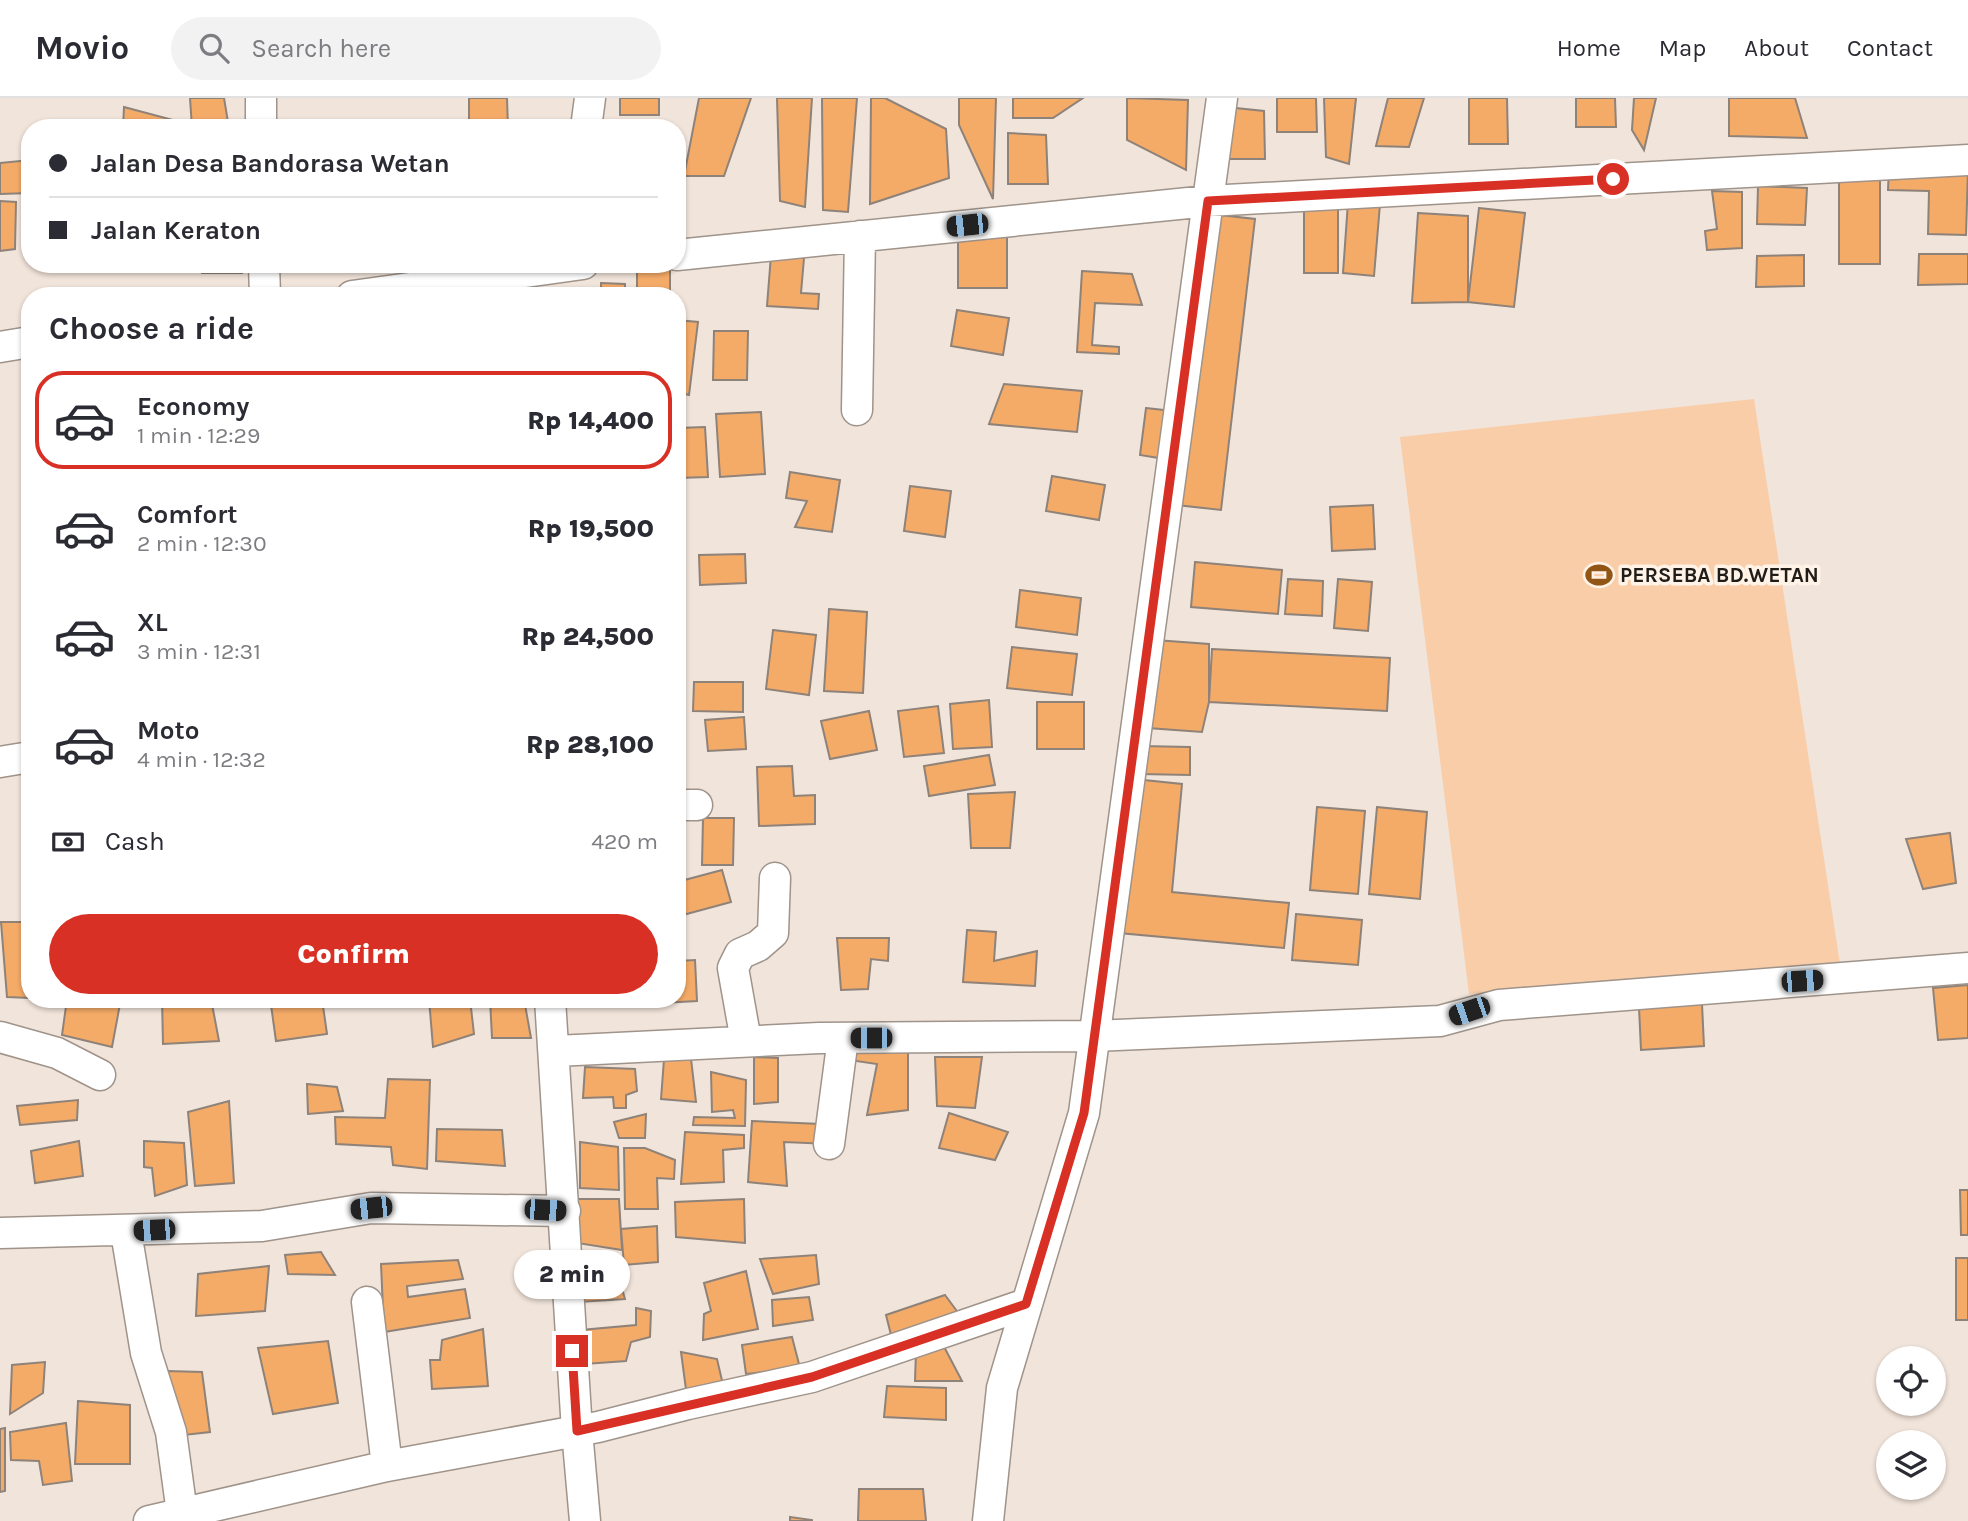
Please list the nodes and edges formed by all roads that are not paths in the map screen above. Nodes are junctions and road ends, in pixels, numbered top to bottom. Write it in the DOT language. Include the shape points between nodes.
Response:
graph roads {
  1 [pos="261,98"];
  2 [pos="590,98"];
  3 [pos="1222,98"];
  4 [pos="261,119"];
  5 [pos="587,119"];
  6 [pos="1968,160"];
  7 [pos="1208,201"];
  8 [pos="860,236"];
  9 [pos="686,254"];
  10 [pos="540,273"];
  11 [pos="483,286"];
  12 [pos="21,344"];
  13 [pos="0,347"];
  14 [pos="857,410"];
  15 [pos="21,758"];
  16 [pos="0,762"];
  17 [pos="775,878"];
  18 [pos="1968,968"];
  19 [pos="551,1008"];
  20 [pos="1094,1036"];
  21 [pos="0,1037"];
  22 [pos="843,1038"];
  23 [pos="746,1041"];
  24 [pos="556,1051"];
  25 [pos="100,1075"];
  26 [pos="829,1144"];
  27 [pos="565,1211"];
  28 [pos="126,1232"];
  29 [pos="0,1233"];
  30 [pos="367,1302"];
  31 [pos="1026,1304"];
  32 [pos="577,1431"];
  33 [pos="387,1466"];
  34 [pos="182,1513"];
  35 [pos="149,1521"];
  36 [pos="585,1521"];
  37 [pos="988,1521"];
  1 -- 4 [label="street"];
  2 -- 5 [label="street"];
  3 -- 7 [label="street"];
  6 -- 7 [label="street"];
  7 -- 8 [label="street"];
  7 -- 20 [label="street"];
  8 -- 9 [label="street"];
  8 -- 14 [label="street"];
  10 -- 11 [label="street"];
  12 -- 13 [label="street"];
  15 -- 16 [label="street"];
  17 -- 23 [label="street" via="773,933 740,954 733,968"];
  18 -- 20 [label="street" via="1499,1005 1440,1021"];
  19 -- 24 [label="street"];
  20 -- 22 [label="street"];
  20 -- 31 [label="street" via="1084,1113"];
  21 -- 25 [label="street" via="57,1054"];
  22 -- 23 [label="street"];
  22 -- 26 [label="street"];
  23 -- 24 [label="street"];
  24 -- 27 [label="street"];
  27 -- 28 [label="street" via="371,1208 262,1226"];
  27 -- 32 [label="street"];
  28 -- 29 [label="street"];
  28 -- 34 [label="street" via="146,1353 171,1432"];
  30 -- 33 [label="street"];
  31 -- 32 [label="street" via="812,1377"];
  31 -- 37 [label="street" via="1002,1388"];
  32 -- 33 [label="street"];
  32 -- 36 [label="street"];
  33 -- 34 [label="street"];
  34 -- 35 [label="street"];
}
